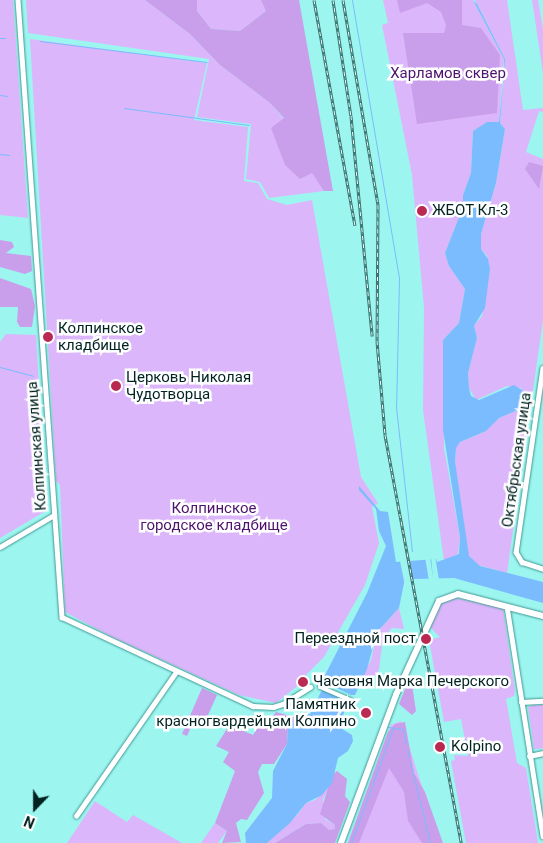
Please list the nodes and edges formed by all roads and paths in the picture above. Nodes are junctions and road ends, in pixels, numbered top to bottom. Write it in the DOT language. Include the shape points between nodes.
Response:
graph roads {
  1 [pos="18,0"];
  2 [pos="543,368"];
  3 [pos="54,515"];
  4 [pos="0,547"];
  5 [pos="543,568"];
  6 [pos="507,606"];
  7 [pos="543,616"];
  8 [pos="176,672"];
  9 [pos="310,687"];
  10 [pos="320,687"];
  11 [pos="351,700"];
  12 [pos="543,701"];
  13 [pos="521,702"];
  14 [pos="543,753"];
  15 [pos="529,756"];
  16 [pos="76,816"];
  17 [pos="543,836"];
  18 [pos="341,843"];
  1 -- 3 [label="street, Колпинская улица"];
  2 -- 5 [label="street, Октябрьская улица" via="517,557"];
  3 -- 4 [label="street"];
  3 -- 8 [label="street, Колпинская улица" via="62,617"];
  6 -- 7 [label="street"];
  6 -- 13 [label="street"];
  6 -- 18 [label="street" via="463,595 448,596 437,603 421,634"];
  8 -- 9 [label="street, Колпинская улица" via="243,703 261,707 283,704"];
  8 -- 16 [label="street"];
  10 -- 11 [label="street"];
  12 -- 13 [label="street"];
  13 -- 15 [label="street"];
  14 -- 15 [label="street"];
  15 -- 17 [label="street"];
}
